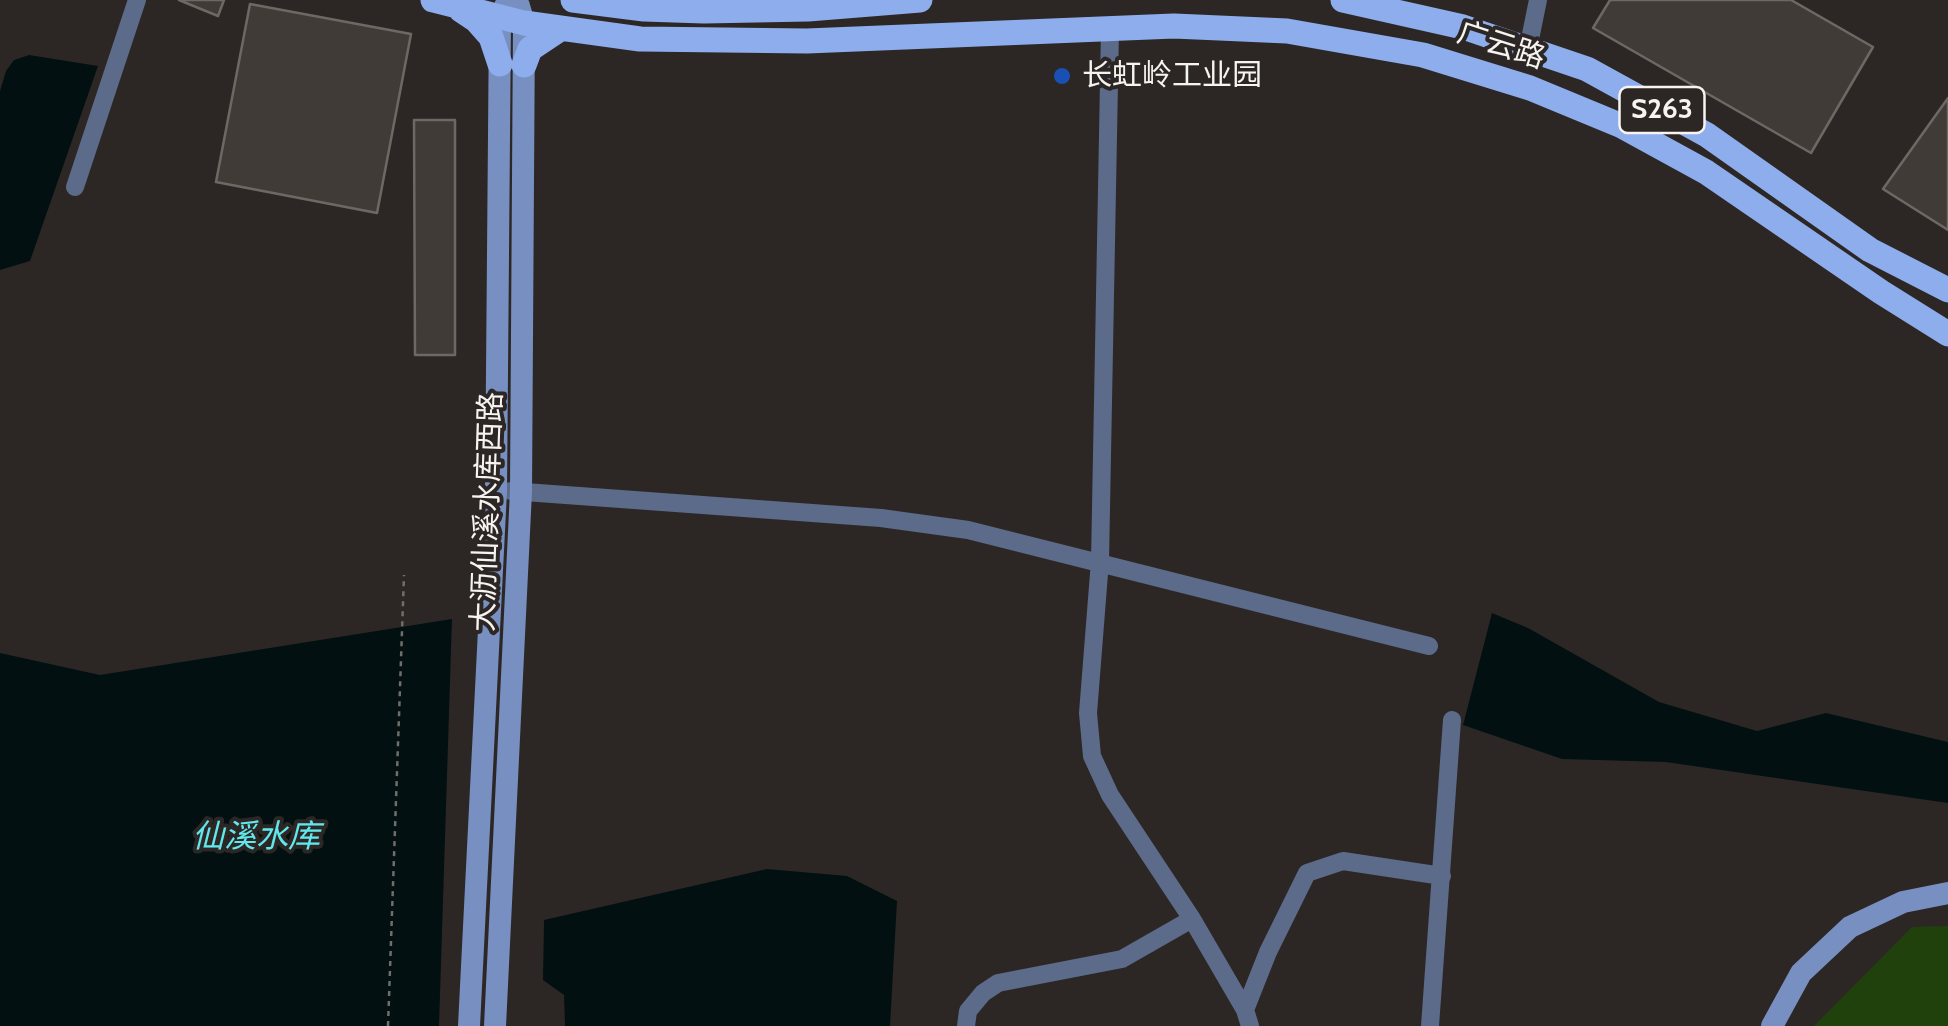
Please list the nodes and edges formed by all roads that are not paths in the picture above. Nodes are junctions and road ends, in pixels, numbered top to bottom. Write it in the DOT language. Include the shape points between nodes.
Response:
graph roads {
  1 [pos="137,0"];
  2 [pos="574,0"];
  3 [pos="920,0"];
  4 [pos="1343,0"];
  5 [pos="1538,0"];
  6 [pos="445,4"];
  7 [pos="512,10"];
  8 [pos="1110,28"];
  9 [pos="560,30"];
  10 [pos="1528,49"];
  11 [pos="512,64"];
  12 [pos="75,187"];
  13 [pos="1948,290"];
  14 [pos="1948,334"];
  15 [pos="496,490"];
  16 [pos="520,491"];
  17 [pos="1100,561"];
  18 [pos="1430,646"];
  19 [pos="1452,720"];
  20 [pos="1442,876"];
  21 [pos="1948,893"];
  22 [pos="1192,919"];
  23 [pos="1247,1018"];
  24 [pos="469,1026"];
  25 [pos="495,1026"];
  26 [pos="966,1026"];
  27 [pos="1430,1026"];
  28 [pos="1772,1026"];
  1 -- 12 [label="street"];
  2 -- 3 [label="main road" via="704,10"];
  4 -- 10 [label="main road, 广云路 / S263" via="1463,26"];
  5 -- 10 [label="street"];
  6 -- 7 [label="main road, 广云路 / S263"];
  6 -- 11 [label="main road" via="476,20"];
  7 -- 9 [label="main road, 广云路 / S263"];
  7 -- 11 [label="street"];
  8 -- 9 [label="main road, 广云路 / S263" via="701,43"];
  8 -- 14 [label="main road, 广云路 / S263" via="1286,31 1422,55 1530,88 1622,126 1706,172"];
  8 -- 17 [label="street"];
  9 -- 11 [label="main road"];
  10 -- 13 [label="main road, 广云路 / S263" via="1587,68 1707,135 1870,250"];
  11 -- 15 [label="street"];
  11 -- 16 [label="street, 大沥仙溪水库西路"];
  15 -- 16 [label="street"];
  15 -- 24 [label="street"];
  16 -- 17 [label="street" via="881,518"];
  16 -- 25 [label="street, 大沥仙溪水库西路"];
  17 -- 18 [label="street"];
  17 -- 22 [label="street" via="1088,713 1092,756"];
  19 -- 20 [label="street"];
  20 -- 23 [label="street" via="1343,862 1307,873 1268,952"];
  20 -- 27 [label="street"];
  21 -- 28 [label="street" via="1903,902 1850,927 1801,973"];
  22 -- 23 [label="street"];
  22 -- 26 [label="street" via="1122,958 998,983 968,1011"];
}
